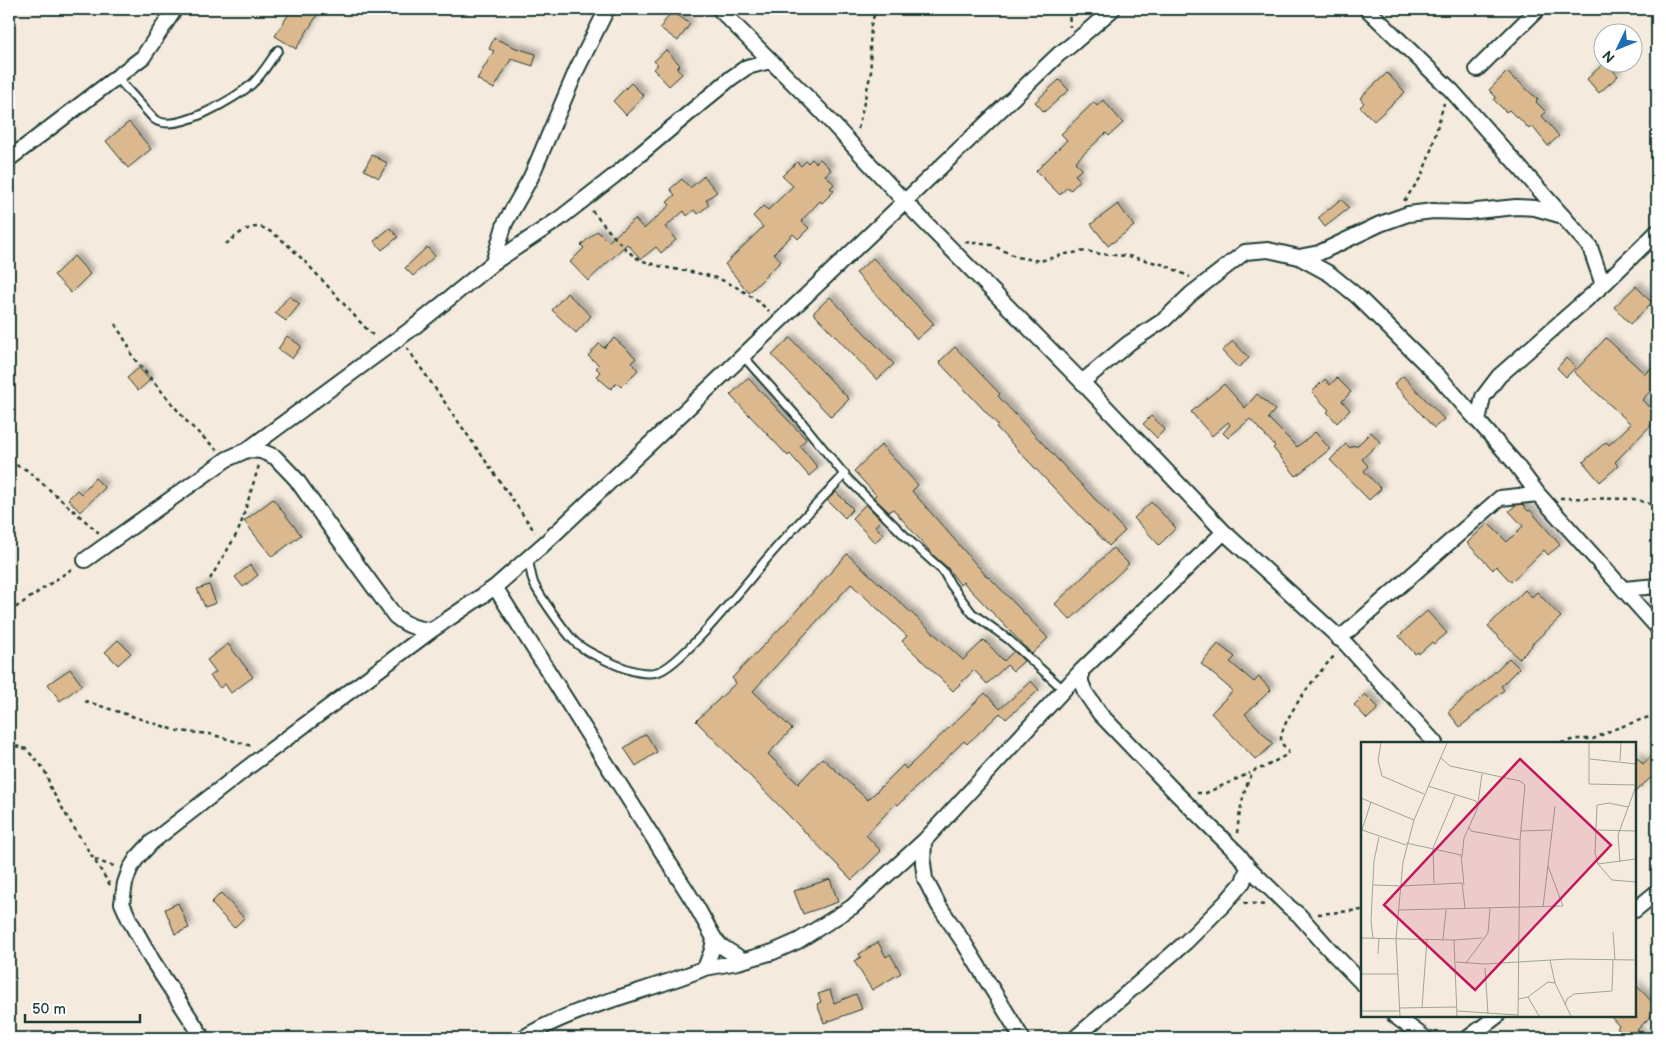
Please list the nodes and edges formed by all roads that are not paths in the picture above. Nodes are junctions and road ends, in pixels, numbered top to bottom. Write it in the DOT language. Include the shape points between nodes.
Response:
graph roads {
  1 [pos="175,9"];
  2 [pos="607,9"];
  3 [pos="719,9"];
  4 [pos="1113,9"];
  5 [pos="1368,9"];
  6 [pos="1538,9"];
  7 [pos="278,50"];
  8 [pos="770,61"];
  9 [pos="1477,69"];
  10 [pos="117,78"];
  11 [pos="9,159"];
  12 [pos="904,200"];
  13 [pos="1563,216"];
  14 [pos="1657,232"];
  15 [pos="1299,257"];
  16 [pos="493,263"];
  17 [pos="1603,285"];
  18 [pos="743,356"];
  19 [pos="1082,382"];
  20 [pos="1478,421"];
  21 [pos="247,450"];
  22 [pos="845,474"];
  23 [pos="1540,496"];
  24 [pos="1224,532"];
  25 [pos="528,558"];
  26 [pos="85,560"];
  27 [pos="1657,586"];
  28 [pos="496,587"];
  29 [pos="1624,589"];
  30 [pos="1657,610"];
  31 [pos="1656,626"];
  32 [pos="432,630"];
  33 [pos="1342,641"];
  34 [pos="1082,671"];
  35 [pos="1064,690"];
  36 [pos="1434,742"];
  37 [pos="924,841"];
  38 [pos="1248,867"];
  39 [pos="1263,881"];
  40 [pos="1243,882"];
  41 [pos="1657,892"];
  42 [pos="1636,909"];
  43 [pos="714,938"];
  44 [pos="743,960"];
  45 [pos="705,968"];
  46 [pos="1361,982"];
  47 [pos="1397,1017"];
  48 [pos="1496,1017"];
  49 [pos="203,1038"];
  50 [pos="523,1038"];
  51 [pos="1022,1038"];
  52 [pos="1075,1038"];
  53 [pos="1425,1038"];
  54 [pos="1468,1038"];
  1 -- 10 [label="street" via="143,57"];
  2 -- 16 [label="street" via="577,69 531,177 505,223"];
  3 -- 8 [label="street"];
  4 -- 12 [label="street" via="1059,54"];
  5 -- 13 [label="street" via="1452,91"];
  6 -- 9 [label="street"];
  7 -- 10 [label="lane" via="253,83 224,102 175,123 159,123"];
  8 -- 12 [label="street"];
  8 -- 16 [label="street" via="747,67 731,78 559,219"];
  10 -- 11 [label="street"];
  12 -- 18 [label="street"];
  12 -- 19 [label="street"];
  13 -- 15 [label="street" via="1535,208 1516,207 1408,214 1319,253"];
  13 -- 17 [label="street" via="1590,247"];
  14 -- 17 [label="street"];
  15 -- 19 [label="street" via="1268,250 1245,252 1164,320 1129,343"];
  15 -- 20 [label="street" via="1330,274 1357,296"];
  16 -- 21 [label="street" via="400,338"];
  17 -- 20 [label="street" via="1499,376 1483,397"];
  18 -- 22 [label="lane"];
  18 -- 25 [label="street"];
  19 -- 24 [label="street"];
  20 -- 23 [label="street"];
  21 -- 26 [label="street" via="227,459"];
  21 -- 32 [label="street" via="275,456 296,479 395,616 404,624"];
  22 -- 25 [label="lane" via="708,628 680,656 656,673 636,672 620,666 588,652 575,642 534,584"];
  22 -- 35 [label="lane" via="943,571 972,613 1008,639"];
  23 -- 29 [label="street"];
  23 -- 33 [label="street" via="1500,498"];
  24 -- 33 [label="street"];
  24 -- 34 [label="street"];
  25 -- 28 [label="street"];
  27 -- 29 [label="street"];
  28 -- 32 [label="street"];
  28 -- 43 [label="street"];
  29 -- 31 [label="street"];
  30 -- 31 [label="street"];
  32 -- 49 [label="street" via="152,842 130,869 124,883 122,903 152,960"];
  33 -- 36 [label="street"];
  34 -- 35 [label="street"];
  34 -- 38 [label="street" via="1081,682 1085,692 1100,714"];
  35 -- 37 [label="street"];
  37 -- 44 [label="street" via="852,907 798,941"];
  37 -- 51 [label="street" via="925,879"];
  38 -- 39 [label="street"];
  38 -- 40 [label="street"];
  39 -- 40 [label="street"];
  39 -- 46 [label="street"];
  40 -- 52 [label="street" via="1186,942"];
  41 -- 42 [label="street"];
  43 -- 44 [label="street"];
  43 -- 45 [label="street"];
  44 -- 45 [label="street"];
  45 -- 50 [label="street" via="576,1012"];
  47 -- 53 [label="street"];
  48 -- 54 [label="street"];
}
